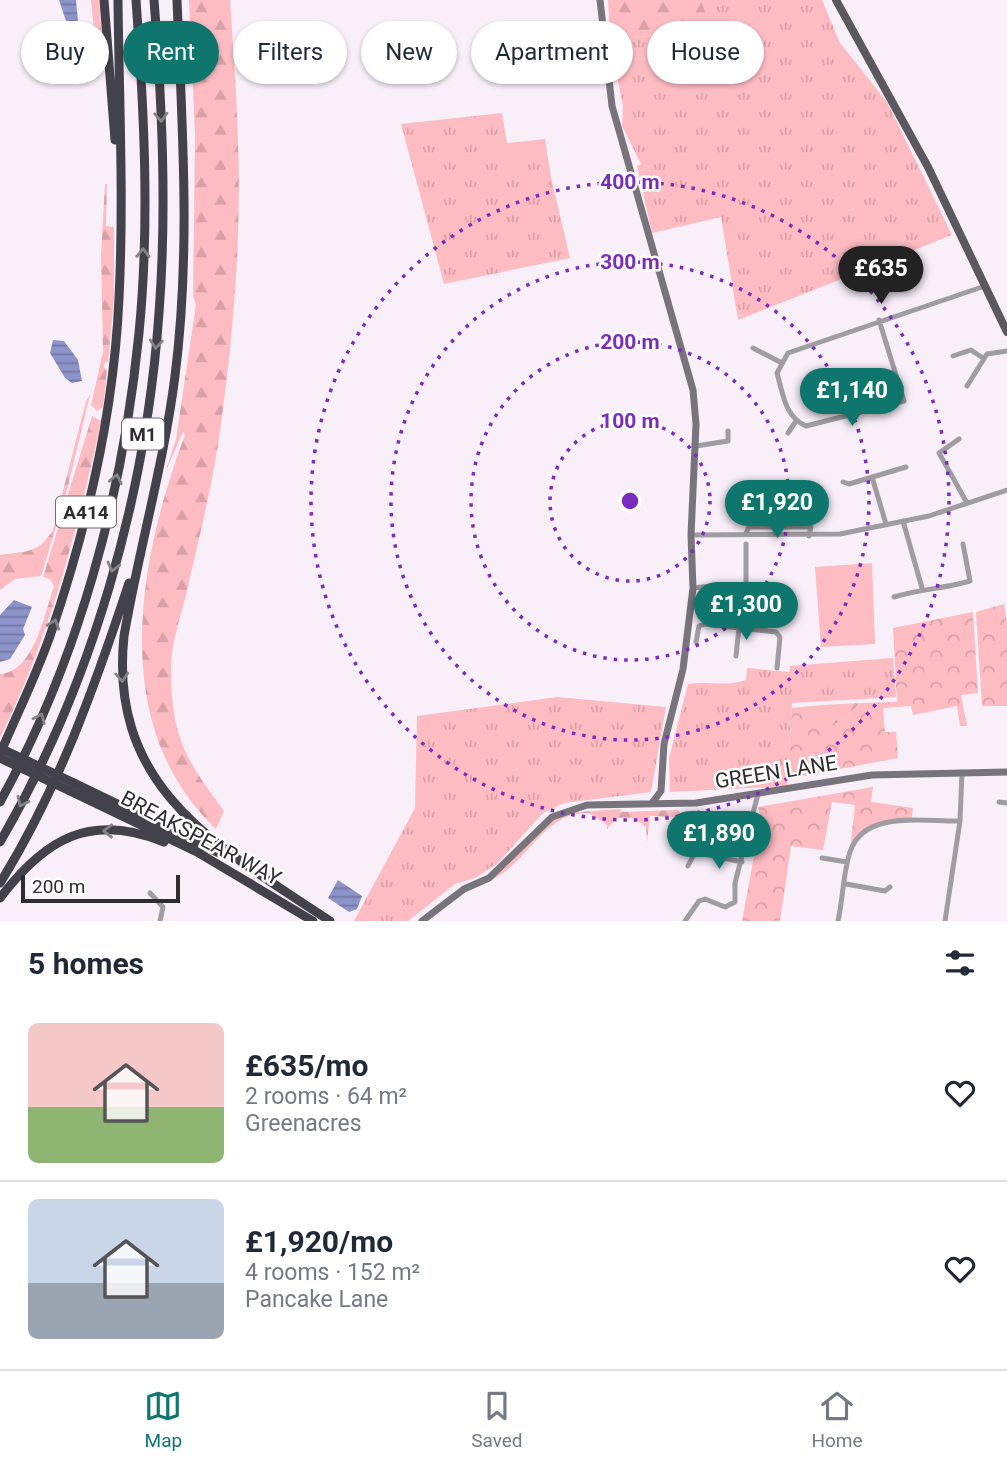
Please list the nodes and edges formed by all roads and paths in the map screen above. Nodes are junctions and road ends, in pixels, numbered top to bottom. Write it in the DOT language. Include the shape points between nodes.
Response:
graph roads {
  1 [pos="104,0"];
  2 [pos="118,0"];
  3 [pos="136,0"];
  4 [pos="154,0"];
  5 [pos="176,0"];
  6 [pos="600,0"];
  7 [pos="836,0"];
  8 [pos="120,211"];
  9 [pos="985,286"];
  10 [pos="879,320"];
  11 [pos="1007,332"];
  12 [pos="753,348"];
  13 [pos="1007,351"];
  14 [pos="953,355"];
  15 [pos="983,358"];
  16 [pos="780,362"];
  17 [pos="967,386"];
  18 [pos="796,421"];
  19 [pos="728,431"];
  20 [pos="788,433"];
  21 [pos="959,439"];
  22 [pos="696,446"];
  23 [pos="906,467"];
  24 [pos="872,477"];
  25 [pos="843,482"];
  26 [pos="1007,490"];
  27 [pos="967,503"];
  28 [pos="903,521"];
  29 [pos="886,524"];
  30 [pos="691,536"];
  31 [pos="142,537"];
  32 [pos="746,544"];
  33 [pos="963,544"];
  34 [pos="693,588"];
  35 [pos="746,588"];
  36 [pos="922,588"];
  37 [pos="894,597"];
  38 [pos="740,628"];
  39 [pos="765,631"];
  40 [pos="696,642"];
  41 [pos="736,656"];
  42 [pos="777,668"];
  43 [pos="0,748"];
  44 [pos="0,756"];
  45 [pos="961,772"];
  46 [pos="1007,772"];
  47 [pos="72,787"];
  48 [pos="661,792"];
  49 [pos="758,794"];
  50 [pos="0,802"];
  51 [pos="999,802"];
  52 [pos="652,803"];
  53 [pos="672,803"];
  54 [pos="1007,803"];
  55 [pos="960,821"];
  56 [pos="0,842"];
  57 [pos="822,858"];
  58 [pos="742,862"];
  59 [pos="239,863"];
  60 [pos="847,863"];
  61 [pos="219,865"];
  62 [pos="688,866"];
  63 [pos="0,883"];
  64 [pos="846,884"];
  65 [pos="890,887"];
  66 [pos="150,893"];
  67 [pos="0,898"];
  68 [pos="160,921"];
  69 [pos="313,921"];
  70 [pos="330,921"];
  71 [pos="422,921"];
  72 [pos="685,921"];
  73 [pos="838,921"];
  74 [pos="945,921"];
  1 -- 8 [label="highway, A414"];
  2 -- 8 [label="highway"];
  50 -- 3 [label="highway, M1, one-way" via="55,685 91,579 109,513 132,386 144,231"];
  4 -- 56 [label="highway, M1, one-way" via="161,132 161,279 155,355 136,477 92,640 38,768"];
  5 -- 31 [label="highway, A414" via="184,192 179,342 168,421"];
  6 -- 22 [label="street" via="612,106 693,390"];
  7 -- 9 [label="main road" via="928,167"];
  44 -- 8 [label="highway, A414, one-way" via="49,638 98,462 115,348"];
  9 -- 10 [label="street"];
  9 -- 11 [label="main road"];
  10 -- 16 [label="street" via="788,353"];
  10 -- 18 [label="street" via="904,401 806,426"];
  12 -- 16 [label="street"];
  13 -- 15 [label="street"];
  14 -- 15 [label="street" via="971,350"];
  15 -- 17 [label="street"];
  16 -- 18 [label="street" via="776,373 789,414"];
  18 -- 20 [label="street"];
  19 -- 22 [label="street" via="728,441"];
  21 -- 27 [label="street" via="939,453"];
  22 -- 30 [label="street"];
  23 -- 24 [label="street"];
  24 -- 25 [label="street"];
  24 -- 29 [label="street"];
  26 -- 27 [label="street"];
  27 -- 28 [label="street"];
  28 -- 29 [label="street"];
  28 -- 36 [label="street"];
  29 -- 30 [label="street" via="809,536 811,527 749,527 746,533"];
  30 -- 34 [label="street"];
  31 -- 59 [label="highway, A414, one-way" via="121,661 130,722 143,755 172,799 209,840"];
  31 -- 63 [label="highway" via="65,758"];
  32 -- 35 [label="street"];
  33 -- 36 [label="street" via="970,581 934,591"];
  34 -- 35 [label="street"];
  34 -- 48 [label="street" via="683,669 664,744"];
  35 -- 39 [label="street" via="765,589 768,594"];
  36 -- 37 [label="street"];
  38 -- 39 [label="street"];
  38 -- 40 [label="street" via="705,624 699,626"];
  38 -- 41 [label="street"];
  39 -- 42 [label="street" via="780,637"];
  43 -- 47 [label="highway, bridge"];
  44 -- 47 [label="highway, A414, bridge"];
  45 -- 46 [label="street, GREEN LANE"];
  45 -- 49 [label="street, GREEN LANE" via="873,775"];
  45 -- 55 [label="street"];
  47 -- 59 [label="highway"];
  47 -- 61 [label="highway, BREAKSPEAR WAY / A414"];
  48 -- 52 [label="street"];
  48 -- 53 [label="street"];
  49 -- 53 [label="street, GREEN LANE"];
  49 -- 58 [label="street"];
  51 -- 54 [label="street"];
  52 -- 53 [label="street, GREEN LANE"];
  52 -- 71 [label="street, GREEN LANE" via="587,805 552,817 489,878 464,889"];
  55 -- 60 [label="street" via="874,825 857,838"];
  55 -- 74 [label="street"];
  57 -- 60 [label="street"];
  58 -- 62 [label="street" via="695,852"];
  58 -- 72 [label="street" via="735,883 736,902 725,907 699,901"];
  59 -- 70 [label="highway, BREAKSPEAR WAY / A414"];
  60 -- 64 [label="street"];
  61 -- 67 [label="highway, one-way" via="138,833 104,830 68,837 34,858"];
  61 -- 69 [label="highway, BREAKSPEAR WAY / A414"];
  64 -- 65 [label="street" via="886,891"];
  64 -- 73 [label="street"];
  66 -- 68 [label="street" via="163,907"];
}
